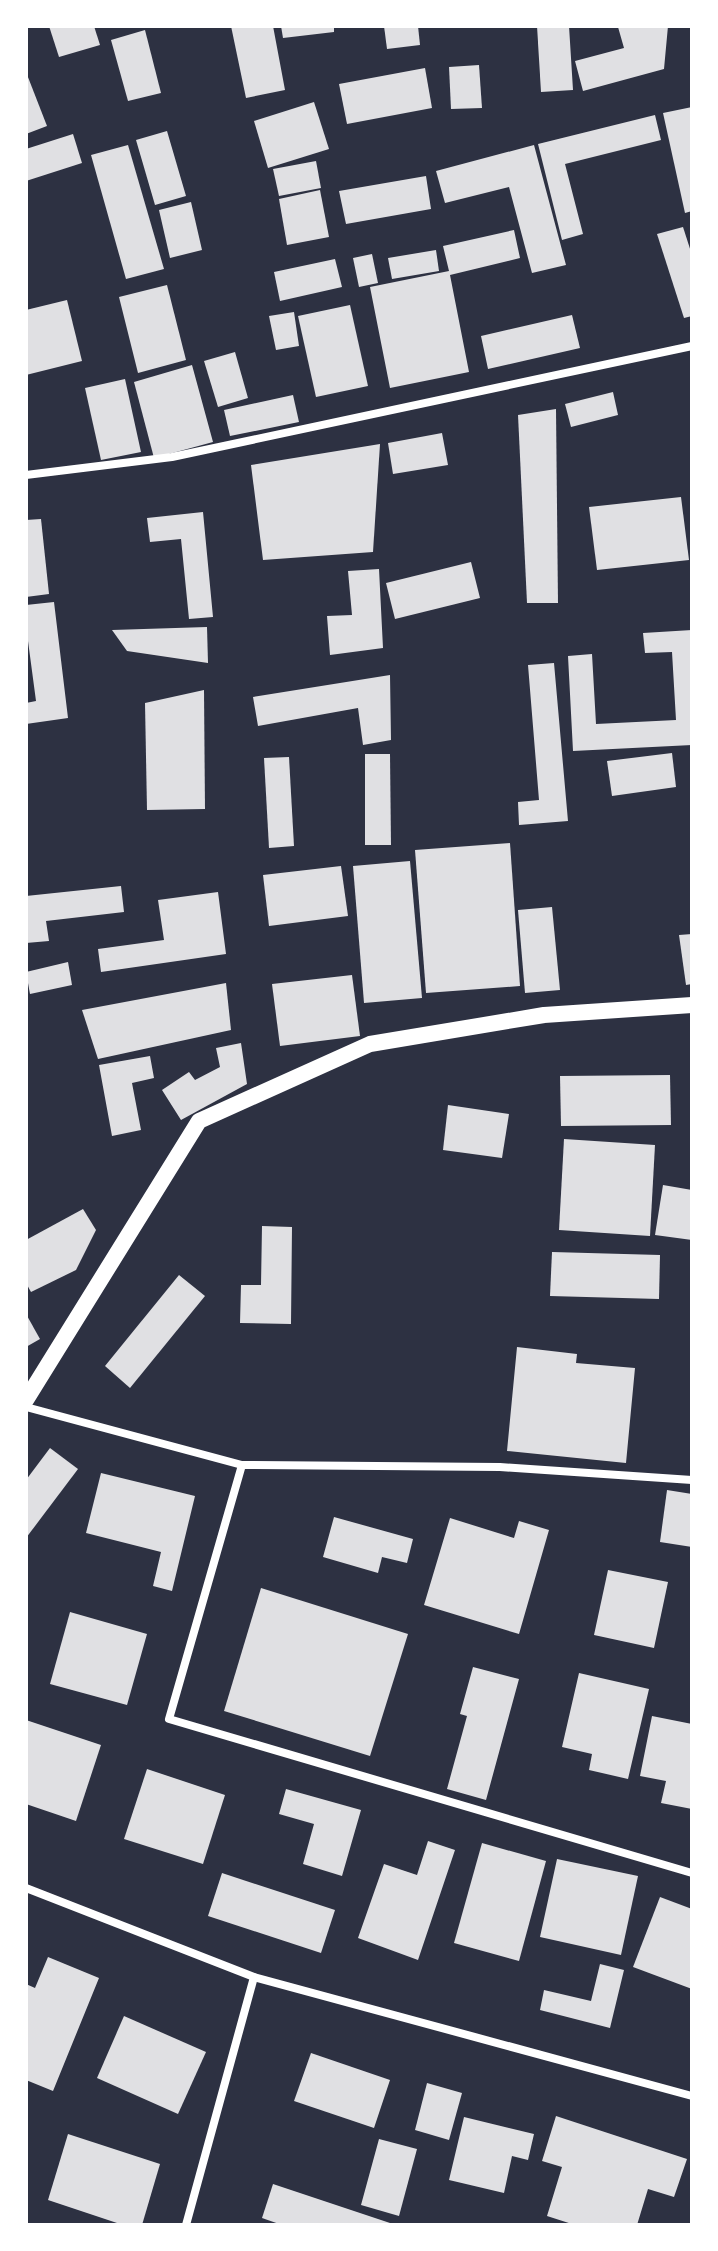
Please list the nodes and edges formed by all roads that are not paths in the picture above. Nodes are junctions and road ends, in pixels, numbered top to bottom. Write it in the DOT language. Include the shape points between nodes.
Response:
graph roads {
  1 [pos="692,346"];
  2 [pos="26,475"];
  3 [pos="692,1005"];
  4 [pos="26,1400"];
  5 [pos="26,1407"];
  6 [pos="242,1465"];
  7 [pos="692,1480"];
  8 [pos="692,1873"];
  9 [pos="26,1888"];
  10 [pos="254,1977"];
  11 [pos="692,2096"];
  12 [pos="186,2225"];
  1 -- 2 [label="street" via="172,457"];
  3 -- 4 [label="main road" via="544,1015 370,1044 199,1121"];
  5 -- 6 [label="street"];
  6 -- 7 [label="street" via="500,1467"];
  6 -- 8 [label="street" via="169,1719"];
  9 -- 10 [label="street"];
  10 -- 11 [label="street"];
  10 -- 12 [label="street"];
}
